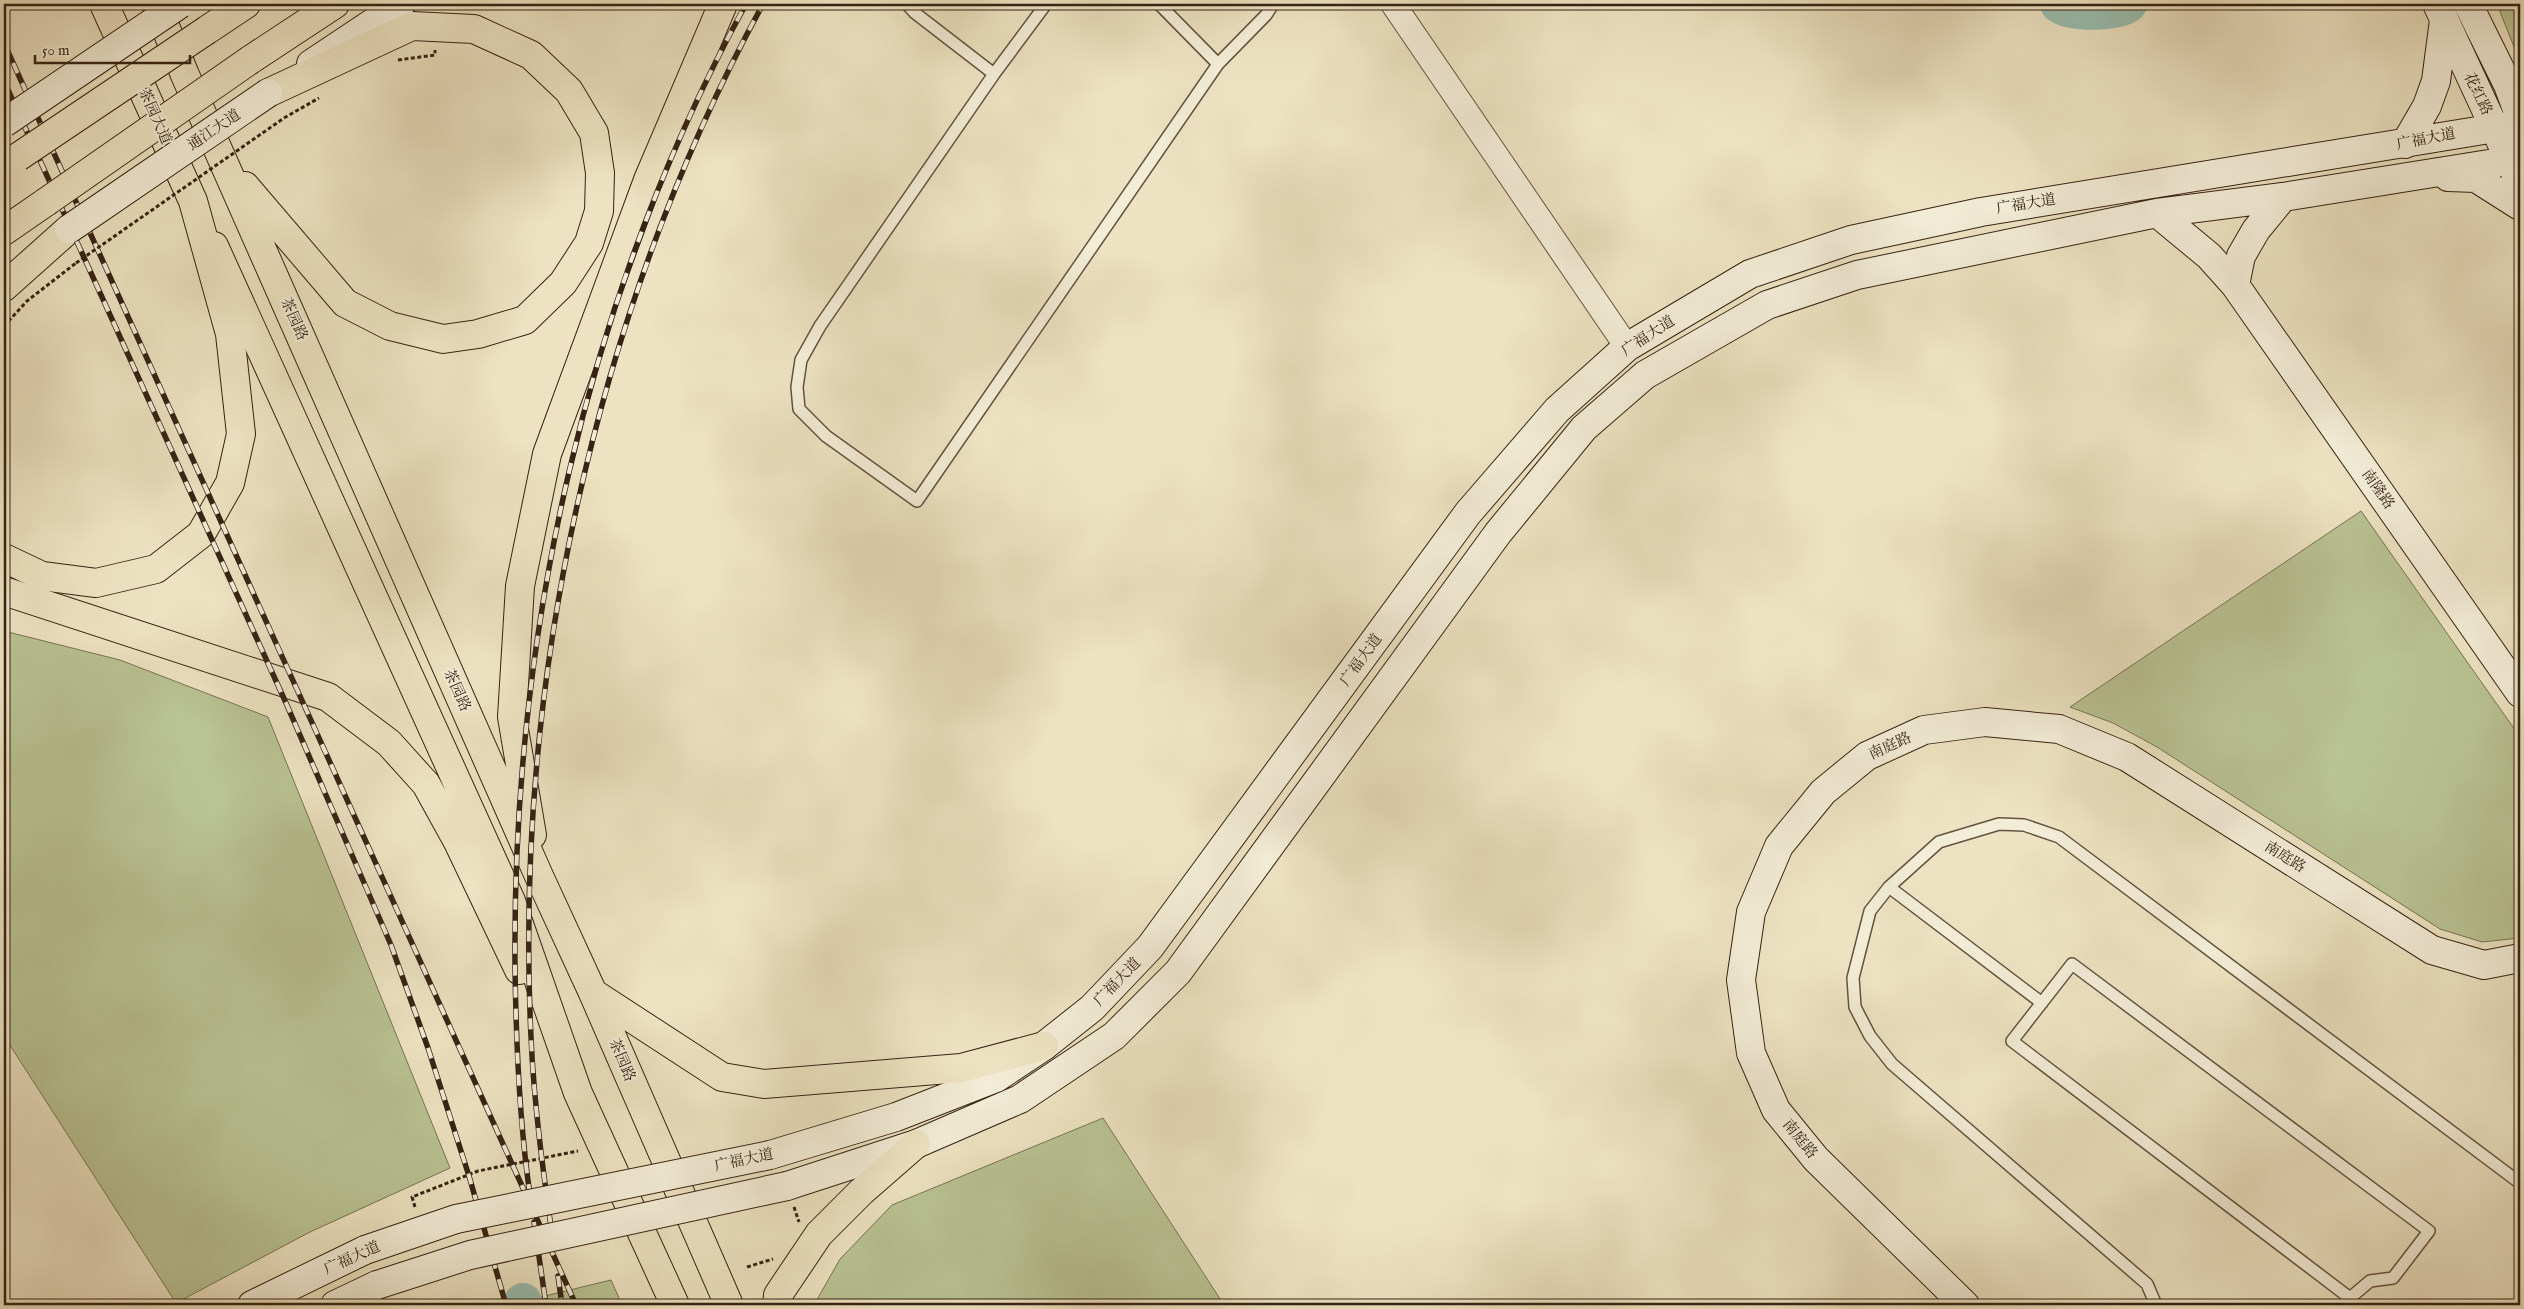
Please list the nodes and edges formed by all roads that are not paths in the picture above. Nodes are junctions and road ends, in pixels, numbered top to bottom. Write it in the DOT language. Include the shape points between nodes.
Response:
graph roads {
  1 [pos="95,4"];
  2 [pos="104,4"];
  3 [pos="156,4"];
  4 [pos="180,4"];
  5 [pos="246,4"];
  6 [pos="335,4"];
  7 [pos="401,4"];
  8 [pos="723,4"];
  9 [pos="907,4"];
  10 [pos="1046,4"];
  11 [pos="1159,4"];
  12 [pos="1273,4"];
  13 [pos="1393,4"];
  14 [pos="2470,7"];
  15 [pos="2441,11"];
  16 [pos="119,39"];
  17 [pos="1218,64"];
  18 [pos="994,74"];
  19 [pos="268,93"];
  20 [pos="2520,117"];
  21 [pos="4,123"];
  22 [pos="2507,125"];
  23 [pos="2405,144"];
  24 [pos="224,161"];
  25 [pos="11,162"];
  26 [pos="2517,167"];
  27 [pos="2419,176"];
  28 [pos="2283,197"];
  29 [pos="194,201"];
  30 [pos="2520,206"];
  31 [pos="2157,213"];
  32 [pos="69,230"];
  33 [pos="4,231"];
  34 [pos="4,274"];
  35 [pos="2235,285"];
  36 [pos="4,287"];
  37 [pos="1626,347"];
  38 [pos="4,558"];
  39 [pos="4,591"];
  40 [pos="2520,693"];
  41 [pos="539,876"];
  42 [pos="1889,888"];
  43 [pos="2520,958"];
  44 [pos="593,993"];
  45 [pos="2042,1003"];
  46 [pos="1044,1046"];
  47 [pos="578,1093"];
  48 [pos="916,1144"];
  49 [pos="2520,1183"];
  50 [pos="252,1305"];
  51 [pos="336,1305"];
  52 [pos="675,1305"];
  53 [pos="729,1305"];
  54 [pos="776,1305"];
  55 [pos="1965,1305"];
  56 [pos="2156,1305"];
  1 -- 16 [label="main road"];
  2 -- 16 [label="main road, 茶园大道"];
  3 -- 24 [label="main road, 茶园路"];
  4 -- 21 [label="main road, bridge"];
  5 -- 25 [label="main road, bridge"];
  6 -- 33 [label="main road, bridge"];
  7 -- 19 [label="main road, 通江大道"];
  8 -- 41 [label="main road" via="648,180 547,454 520,586 512,716"];
  9 -- 18 [label="lane"];
  10 -- 18 [label="lane"];
  11 -- 17 [label="lane"];
  12 -- 17 [label="lane"];
  13 -- 37 [label="street"];
  14 -- 20 [label="main road, 花红路"];
  15 -- 22 [label="main road, 花红路"];
  15 -- 23 [label="main road" via="2436,81 2427,106"];
  16 -- 29 [label="main road, 茶园大道"];
  17 -- 18 [label="lane" via="917,501 826,436 799,409 797,387 801,360 820,326"];
  19 -- 24 [label="main road" via="412,26 474,29 531,55 568,91 594,133 600,173 598,211 589,243 563,283 525,320 478,334 443,339 390,326 345,302"];
  19 -- 32 [label="main road, 通江大道, bridge"];
  22 -- 23 [label="main road, 广福大道"];
  22 -- 26 [label="main road, 花红路"];
  23 -- 37 [label="main road, 广福大道" via="1981,212 1851,240 1750,274"];
  24 -- 41 [label="main road, 茶园路"];
  26 -- 27 [label="main road"];
  27 -- 28 [label="main road"];
  27 -- 30 [label="main road" via="2476,178"];
  28 -- 31 [label="main road"];
  28 -- 35 [label="main road" via="2256,230 2241,256"];
  29 -- 38 [label="main road" via="230,334 241,434 230,483 201,534 156,570 96,583 42,576"];
  29 -- 47 [label="main road" via="511,901"];
  31 -- 35 [label="main road, 南隆路" via="2209,256"];
  31 -- 48 [label="main road" via="1857,275 1766,305 1645,376 1584,428 1498,533 1178,972 1114,1036 1020,1100"];
  32 -- 34 [label="main road, 通江大道"];
  32 -- 36 [label="main road"];
  35 -- 40 [label="main road, 南隆路"];
  37 -- 46 [label="main road, 广福大道" via="1557,410 1468,513 1150,947 1092,1008"];
  39 -- 47 [label="main road" via="328,697 389,742 426,784 458,842"];
  41 -- 44 [label="main road, 茶园路"];
  42 -- 45 [label="lane"];
  42 -- 49 [label="lane" via="1939,842 1963,833 1999,824 2024,825 2058,837"];
  42 -- 56 [label="lane" via="1870,911 1853,978 1855,1007 1870,1036 1892,1064 2147,1284"];
  43 -- 55 [label="main road, 南庭路" via="2484,965 2432,950 2127,756 2059,729 1985,722 1924,730 1867,756 1823,792 1779,846 1751,912 1741,980 1751,1053 1776,1110 1816,1159"];
  44 -- 46 [label="main road" via="722,1077 764,1084 961,1068"];
  44 -- 53 [label="main road, 茶园路"];
  45 -- 45 [label="lane" via="2072,964 2429,1231 2394,1278 2370,1281 2350,1298 2012,1041"];
  46 -- 50 [label="main road, 广福大道, bridge" via="996,1078 896,1117 770,1155 456,1220 365,1250"];
  47 -- 52 [label="main road"];
  48 -- 51 [label="main road, bridge" via="788,1186 470,1255 377,1285"];
  48 -- 54 [label="main road" via="819,1234 778,1295"];
}
